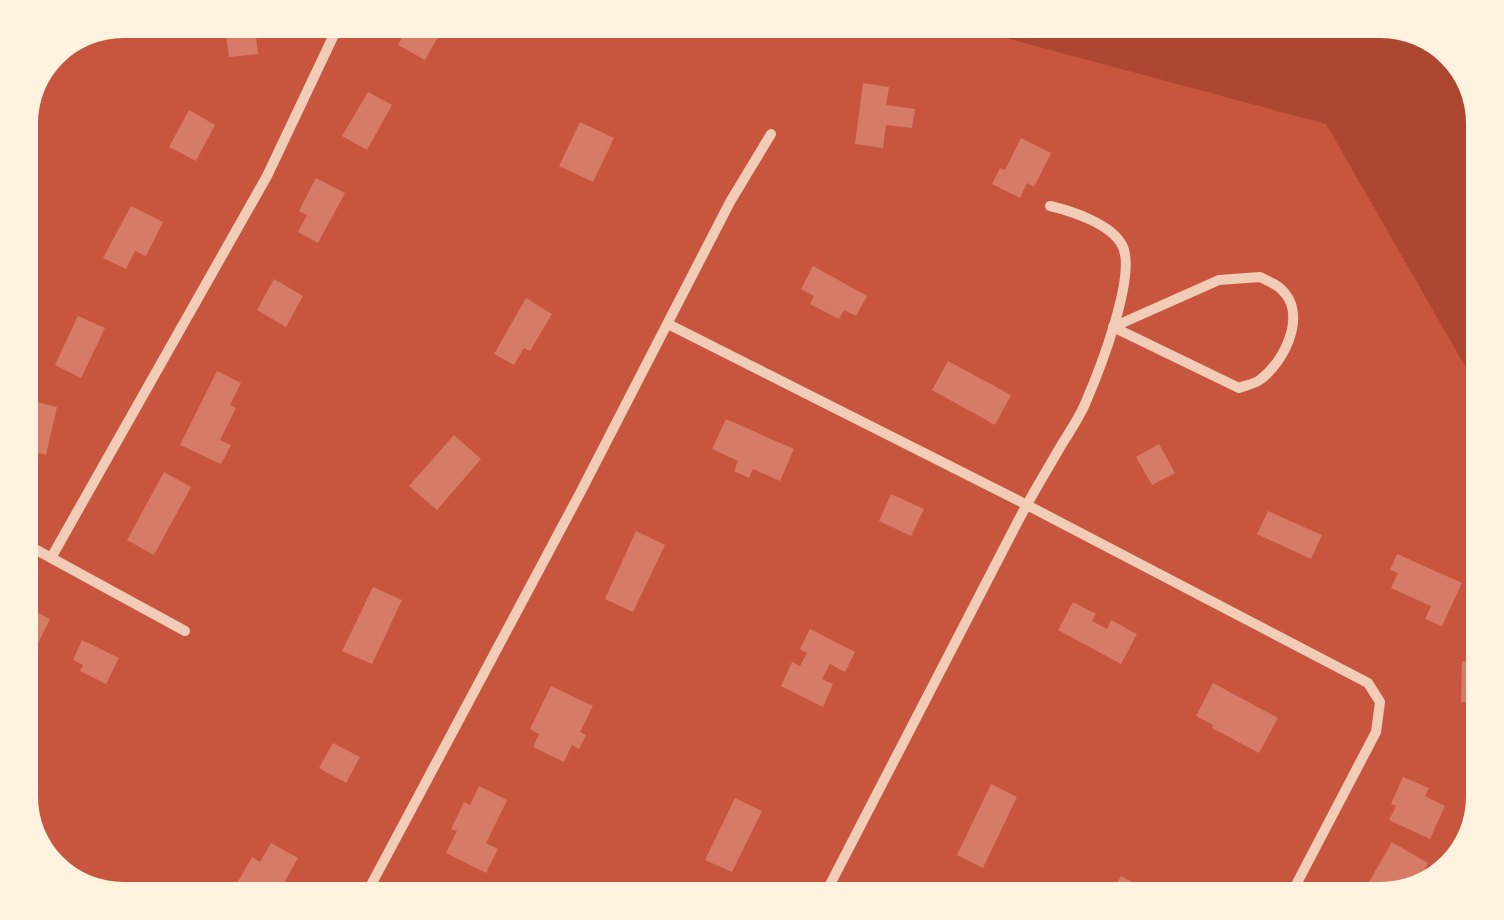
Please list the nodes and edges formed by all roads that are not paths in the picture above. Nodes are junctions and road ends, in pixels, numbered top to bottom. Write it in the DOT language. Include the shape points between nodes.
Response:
graph roads {
  1 [pos="332,38"];
  2 [pos="771,134"];
  3 [pos="1050,206"];
  4 [pos="668,324"];
  5 [pos="1112,327"];
  6 [pos="1026,505"];
  7 [pos="38,551"];
  8 [pos="51,558"];
  9 [pos="186,631"];
  10 [pos="374,882"];
  11 [pos="831,882"];
  12 [pos="1297,882"];
  1 -- 8 [label="street" via="267,176"];
  2 -- 4 [label="street"];
  3 -- 5 [label="street" via="1088,218 1123,245 1126,284"];
  4 -- 6 [label="street"];
  4 -- 10 [label="street"];
  5 -- 5 [label="street" via="1219,280 1260,277 1281,288 1292,304 1293,325 1274,367 1240,388"];
  5 -- 6 [label="street" via="1084,407"];
  6 -- 11 [label="street"];
  6 -- 12 [label="street" via="1368,683 1380,702 1376,732"];
  7 -- 8 [label="street"];
  8 -- 9 [label="street"];
}
